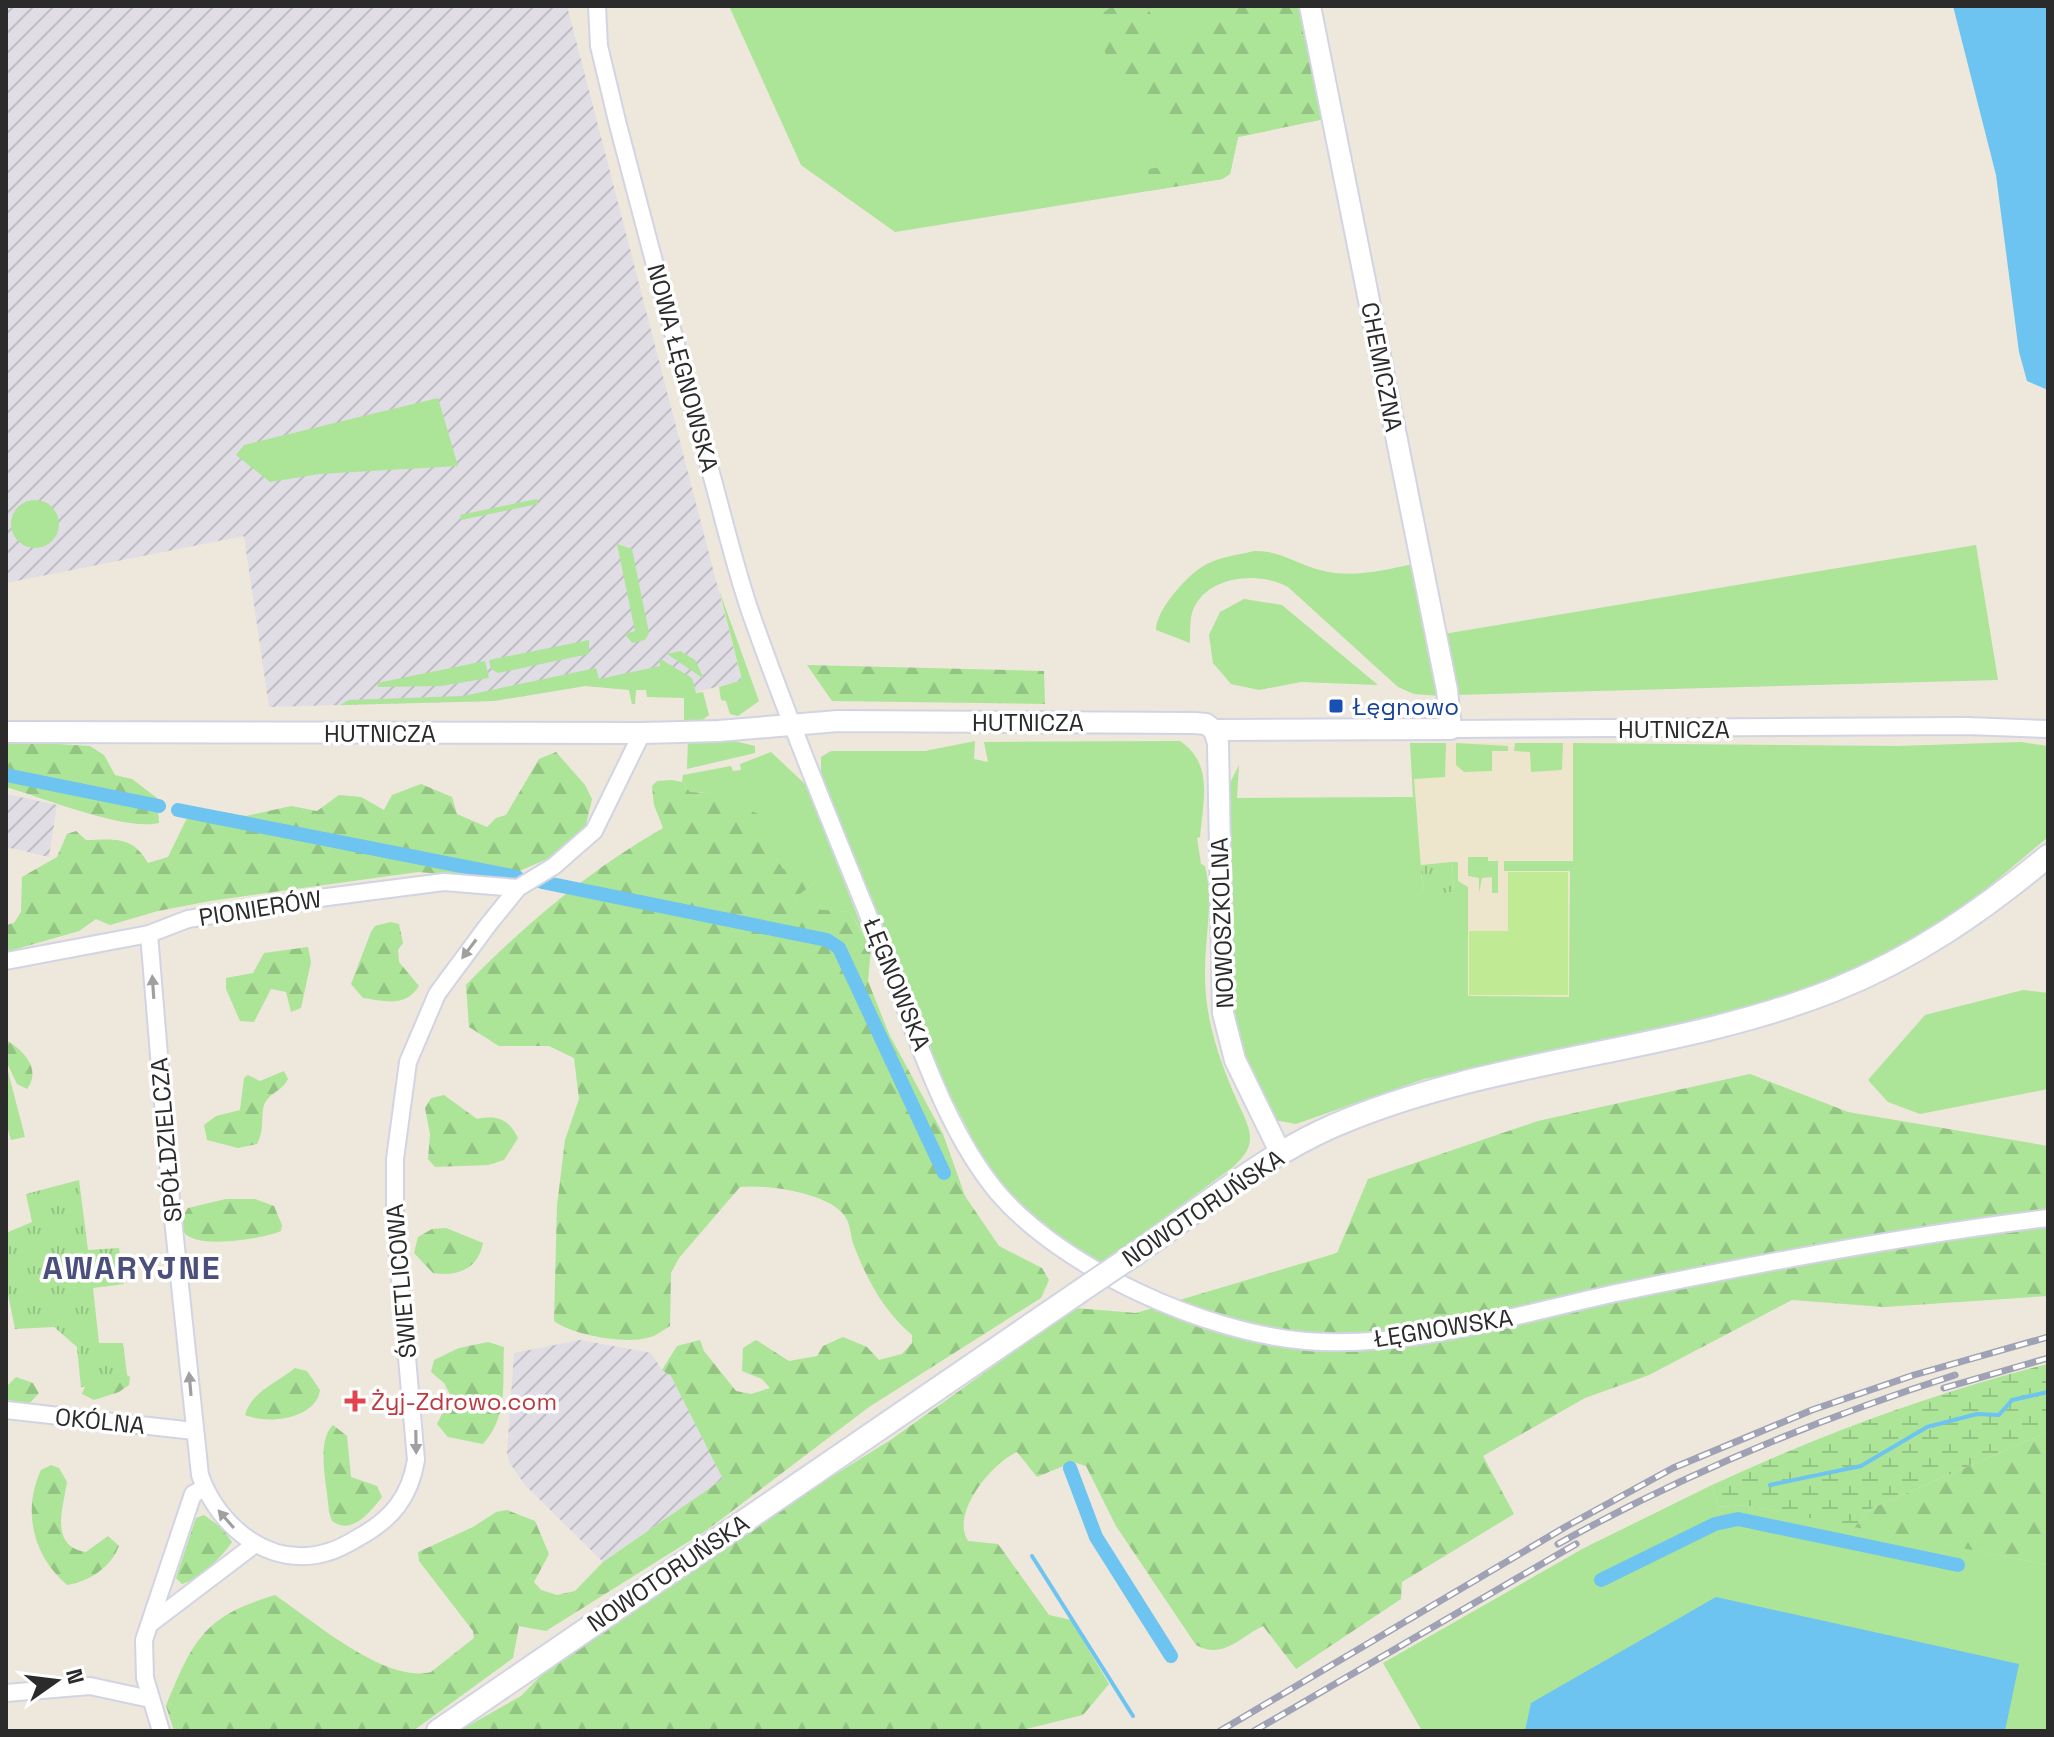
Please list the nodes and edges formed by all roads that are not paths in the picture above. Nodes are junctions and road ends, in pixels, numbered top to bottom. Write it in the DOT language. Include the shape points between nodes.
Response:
graph roads {
  1 [pos="597,6"];
  2 [pos="1310,6"];
  3 [pos="793,724"];
  4 [pos="1451,729"];
  5 [pos="2048,729"];
  6 [pos="1214,730"];
  7 [pos="6,732"];
  8 [pos="642,733"];
  9 [pos="2048,856"];
  10 [pos="518,888"];
  11 [pos="149,934"];
  12 [pos="6,961"];
  13 [pos="1281,1154"];
  14 [pos="2048,1218"];
  15 [pos="6,1410"];
  16 [pos="194,1431"];
  17 [pos="205,1488"];
  18 [pos="254,1545"];
  19 [pos="151,1623"];
  20 [pos="6,1693"];
  21 [pos="150,1699"];
  22 [pos="161,1731"];
  23 [pos="438,1731"];
  1 -- 3 [label="street, NOWA ŁĘGNOWSKA" via="599,46 696,418 750,610"];
  2 -- 4 [label="street, CHEMICZNA"];
  3 -- 6 [label="street, HUTNICZA" via="1195,723"];
  3 -- 8 [label="street, HUTNICZA"];
  3 -- 14 [label="street, ŁĘGNOWSKA" via="930,1066 980,1169 1042,1235 1144,1297 1233,1328 1303,1341 1415,1337 1768,1261"];
  4 -- 5 [label="street, HUTNICZA"];
  4 -- 6 [label="street, HUTNICZA"];
  6 -- 13 [label="street, NOWOSZKOLNA" via="1223,1013 1240,1073"];
  7 -- 8 [label="street, HUTNICZA"];
  8 -- 10 [label="street, ŚWIETLICOWA" via="594,831"];
  9 -- 13 [label="main road, NOWOTORUŃSKA" via="1952,930 1833,991 1731,1021 1418,1096 1332,1126"];
  10 -- 11 [label="street, PIONIERÓW" via="444,882 188,919"];
  10 -- 18 [label="street, ŚWIETLICOWA, one-way" via="437,994 408,1062 401,1097 395,1221 417,1435 411,1485 387,1519 329,1552 302,1555"];
  11 -- 12 [label="street, PIONIERÓW"];
  16 -- 11 [label="street, SPÓŁDZIELCZA, one-way"];
  13 -- 23 [label="main road, NOWOTORUŃSKA, bridge"];
  15 -- 16 [label="street, OKÓLNA"];
  16 -- 17 [label="street, SPÓŁDZIELCZA"];
  18 -- 17 [label="street, SPÓŁDZIELCZA, one-way" via="218,1511"];
  17 -- 19 [label="street" via="193,1494"];
  18 -- 19 [label="street"];
  19 -- 21 [label="street" via="143,1658"];
  20 -- 21 [label="street" via="90,1686"];
  21 -- 22 [label="street"];
}
